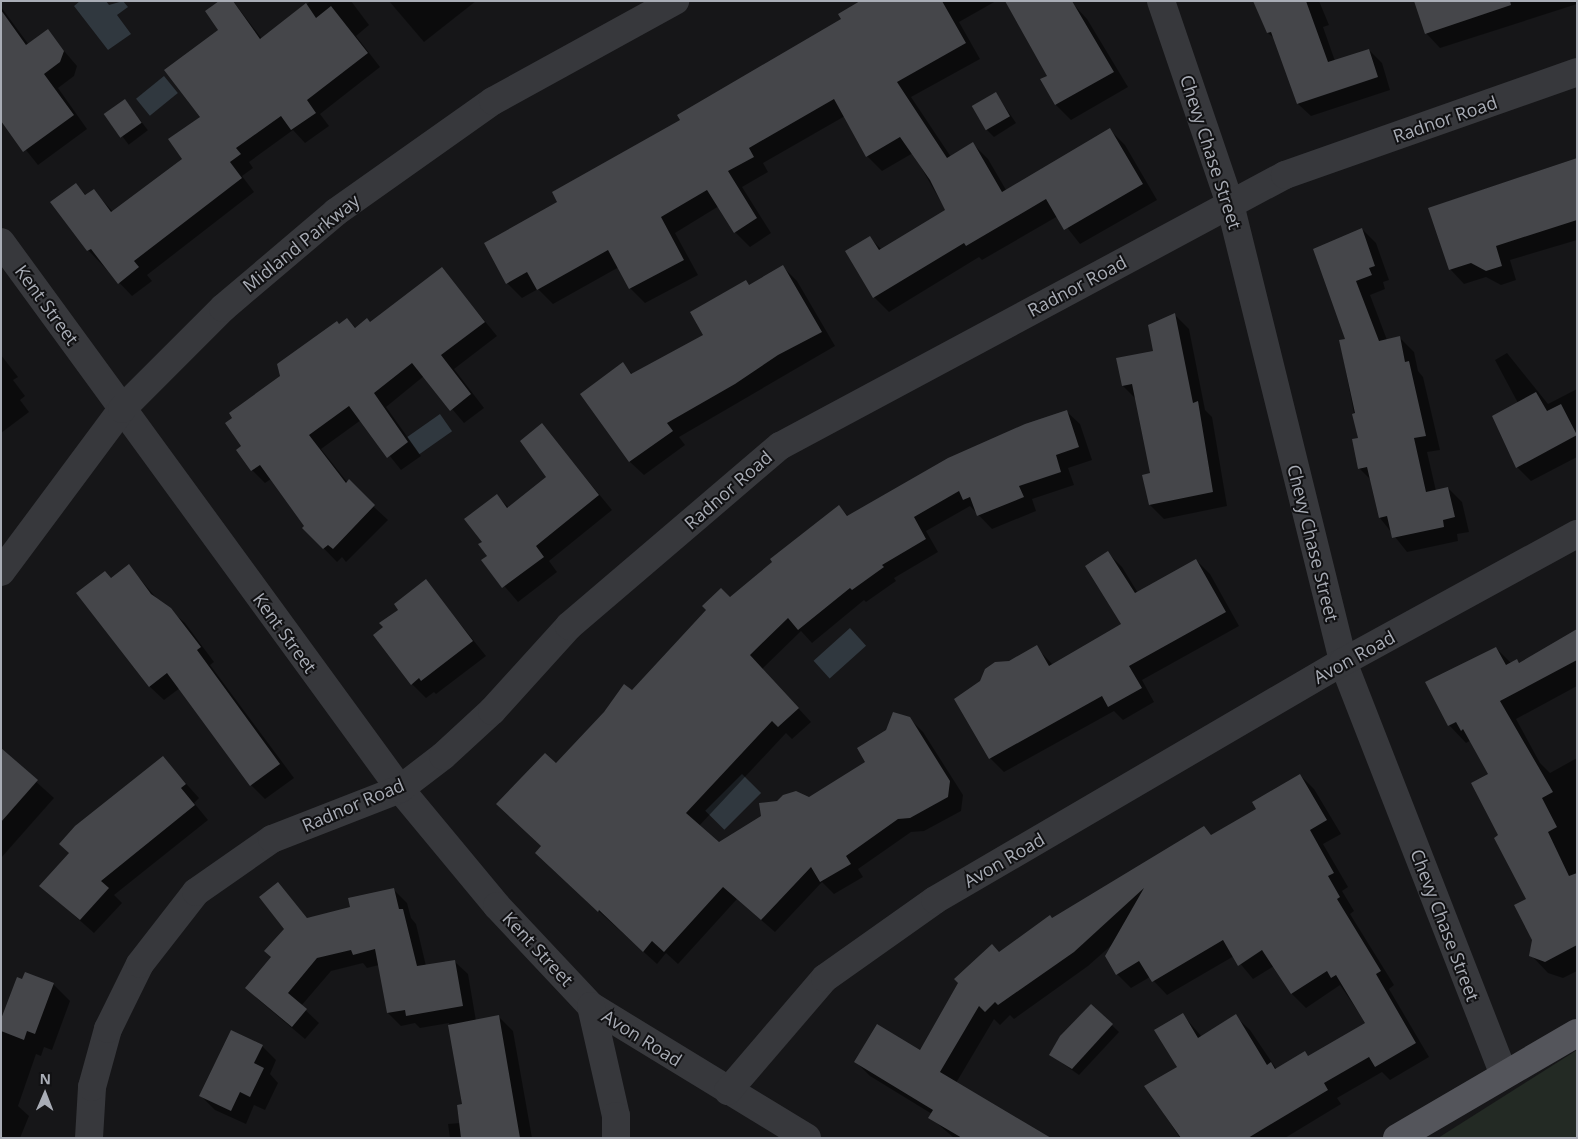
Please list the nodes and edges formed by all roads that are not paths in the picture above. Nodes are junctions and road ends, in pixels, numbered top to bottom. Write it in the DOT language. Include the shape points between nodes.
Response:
graph roads {
  1 [pos="674,1"];
  2 [pos="1161,1"];
  3 [pos="1577,72"];
  4 [pos="1230,204"];
  5 [pos="1,242"];
  6 [pos="122,409"];
  7 [pos="1577,534"];
  8 [pos="1,572"];
  9 [pos="1342,662"];
  10 [pos="400,790"];
  11 [pos="591,1006"];
  12 [pos="1577,1033"];
  13 [pos="1503,1073"];
  14 [pos="728,1091"];
  15 [pos="89,1138"];
  16 [pos="616,1138"];
  17 [pos="807,1138"];
  18 [pos="1397,1138"];
  1 -- 6 [label="street, Midland Parkway" via="493,101 336,212 223,308"];
  2 -- 4 [label="street, Chevy Chase Street"];
  3 -- 4 [label="street, Radnor Road" via="1285,175"];
  4 -- 9 [label="street, Chevy Chase Street"];
  4 -- 10 [label="street, Radnor Road" via="780,446 570,626 492,711"];
  5 -- 6 [label="street, Kent Street"];
  6 -- 8 [label="street, Midland Parkway"];
  6 -- 10 [label="street, Kent Street"];
  7 -- 9 [label="street, Avon Road"];
  9 -- 13 [label="street, Chevy Chase Street"];
  9 -- 14 [label="street, Avon Road" via="934,900 826,978"];
  10 -- 11 [label="street, Kent Street" via="497,906"];
  10 -- 15 [label="street, Radnor Road" via="272,839 196,892 140,964 108,1029 92,1087"];
  11 -- 14 [label="street, Avon Road"];
  11 -- 16 [label="street, Avon Road" via="616,1116"];
  12 -- 13 [label="main road"];
  13 -- 18 [label="main road"];
  14 -- 17 [label="street"];
}
